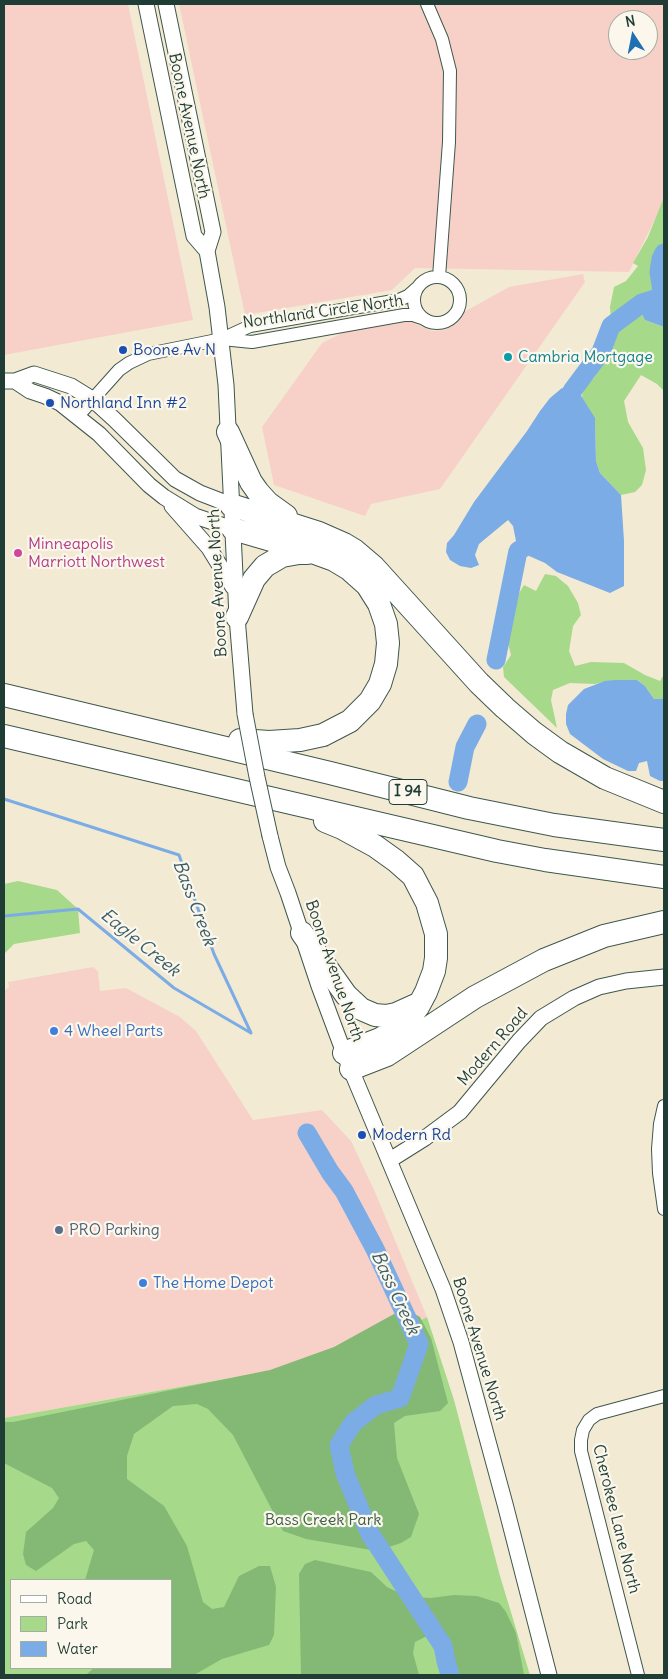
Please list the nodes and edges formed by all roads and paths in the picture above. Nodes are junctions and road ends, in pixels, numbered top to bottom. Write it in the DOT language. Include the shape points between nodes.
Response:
graph roads {
  1 [pos="146,4"];
  2 [pos="166,4"];
  3 [pos="427,4"];
  4 [pos="207,251"];
  5 [pos="438,277"];
  6 [pos="417,288"];
  7 [pos="422,318"];
  8 [pos="222,339"];
  9 [pos="9,381"];
  10 [pos="92,399"];
  11 [pos="77,417"];
  12 [pos="228,432"];
  13 [pos="164,497"];
  14 [pos="231,505"];
  15 [pos="303,528"];
  16 [pos="233,529"];
  17 [pos="326,557"];
  18 [pos="235,590"];
  19 [pos="237,617"];
  20 [pos="4,695"];
  21 [pos="113,721"];
  22 [pos="4,736"];
  23 [pos="262,796"];
  24 [pos="664,802"];
  25 [pos="664,840"];
  26 [pos="664,877"];
  27 [pos="664,922"];
  28 [pos="302,933"];
  29 [pos="664,977"];
  30 [pos="422,1000"];
  31 [pos="347,1061"];
  32 [pos="664,1106"];
  33 [pos="390,1160"];
  34 [pos="664,1209"];
  35 [pos="664,1396"];
  36 [pos="549,1675"];
  37 [pos="638,1675"];
  1 -- 4 [label="street, Boone Avenue North" via="194,236"];
  2 -- 4 [label="street, Boone Avenue North" via="213,232"];
  3 -- 5 [label="street" via="442,39 450,71 449,142"];
  4 -- 8 [label="street, Boone Avenue North"];
  5 -- 6 [label="street" via="428,278"];
  5 -- 7 [label="street" via="457,287 459,308 450,320 441,323"];
  6 -- 7 [label="street" via="414,301"];
  6 -- 8 [label="street, Northland Circle North" via="399,300 250,326"];
  7 -- 8 [label="street, Northland Circle North" via="404,315 252,342"];
  8 -- 10 [label="street" via="138,357 119,370"];
  8 -- 12 [label="street, Boone Avenue North"];
  9 -- 10 [label="street" via="34,374 71,386"];
  9 -- 11 [label="street" via="60,403"];
  10 -- 11 [label="street"];
  10 -- 14 [label="street" via="175,478 200,493"];
  11 -- 13 [label="street"];
  12 -- 14 [label="street, Boone Avenue North"];
  12 -- 15 [label="highway" via="258,492"];
  13 -- 16 [label="street" via="195,516"];
  13 -- 18 [label="street" via="209,548"];
  14 -- 15 [label="highway"];
  14 -- 16 [label="street, Boone Avenue North"];
  15 -- 24 [label="highway" via="344,544 362,556 479,683 548,744 605,778"];
  16 -- 17 [label="highway"];
  16 -- 18 [label="street, Boone Avenue North"];
  17 -- 19 [label="highway" via="299,553 282,556 269,563 254,579"];
  17 -- 21 [label="highway" via="350,569 367,585 379,604 388,633 388,654 380,684 370,701 350,721 323,735 268,742 200,737"];
  18 -- 19 [label="street, Boone Avenue North"];
  19 -- 28 [label="street, Boone Avenue North, bridge" via="245,714 256,777 278,867"];
  20 -- 21 [label="highway, I 94"];
  21 -- 25 [label="highway, I 94" via="475,810"];
  22 -- 23 [label="highway, I 94"];
  23 -- 26 [label="highway, I 94" via="497,851"];
  23 -- 30 [label="highway" via="350,832 375,846 413,876 427,903 436,934 434,971"];
  27 -- 31 [label="highway" via="604,936 544,960 475,997 387,1055"];
  28 -- 30 [label="highway" via="346,995 360,1009 375,1015 396,1014"];
  28 -- 31 [label="street, Boone Avenue North"];
  29 -- 33 [label="street, Modern Road" via="599,987 542,1018 519,1040 460,1112"];
  30 -- 31 [label="highway" via="411,1016 392,1032"];
  31 -- 33 [label="street, Boone Avenue North"];
  32 -- 34 [label="street" via="658,1149"];
  33 -- 36 [label="street, Boone Avenue North" via="462,1342"];
  35 -- 37 [label="street, Cherokee Lane North" via="597,1414 588,1420 581,1440 581,1451"];
}
